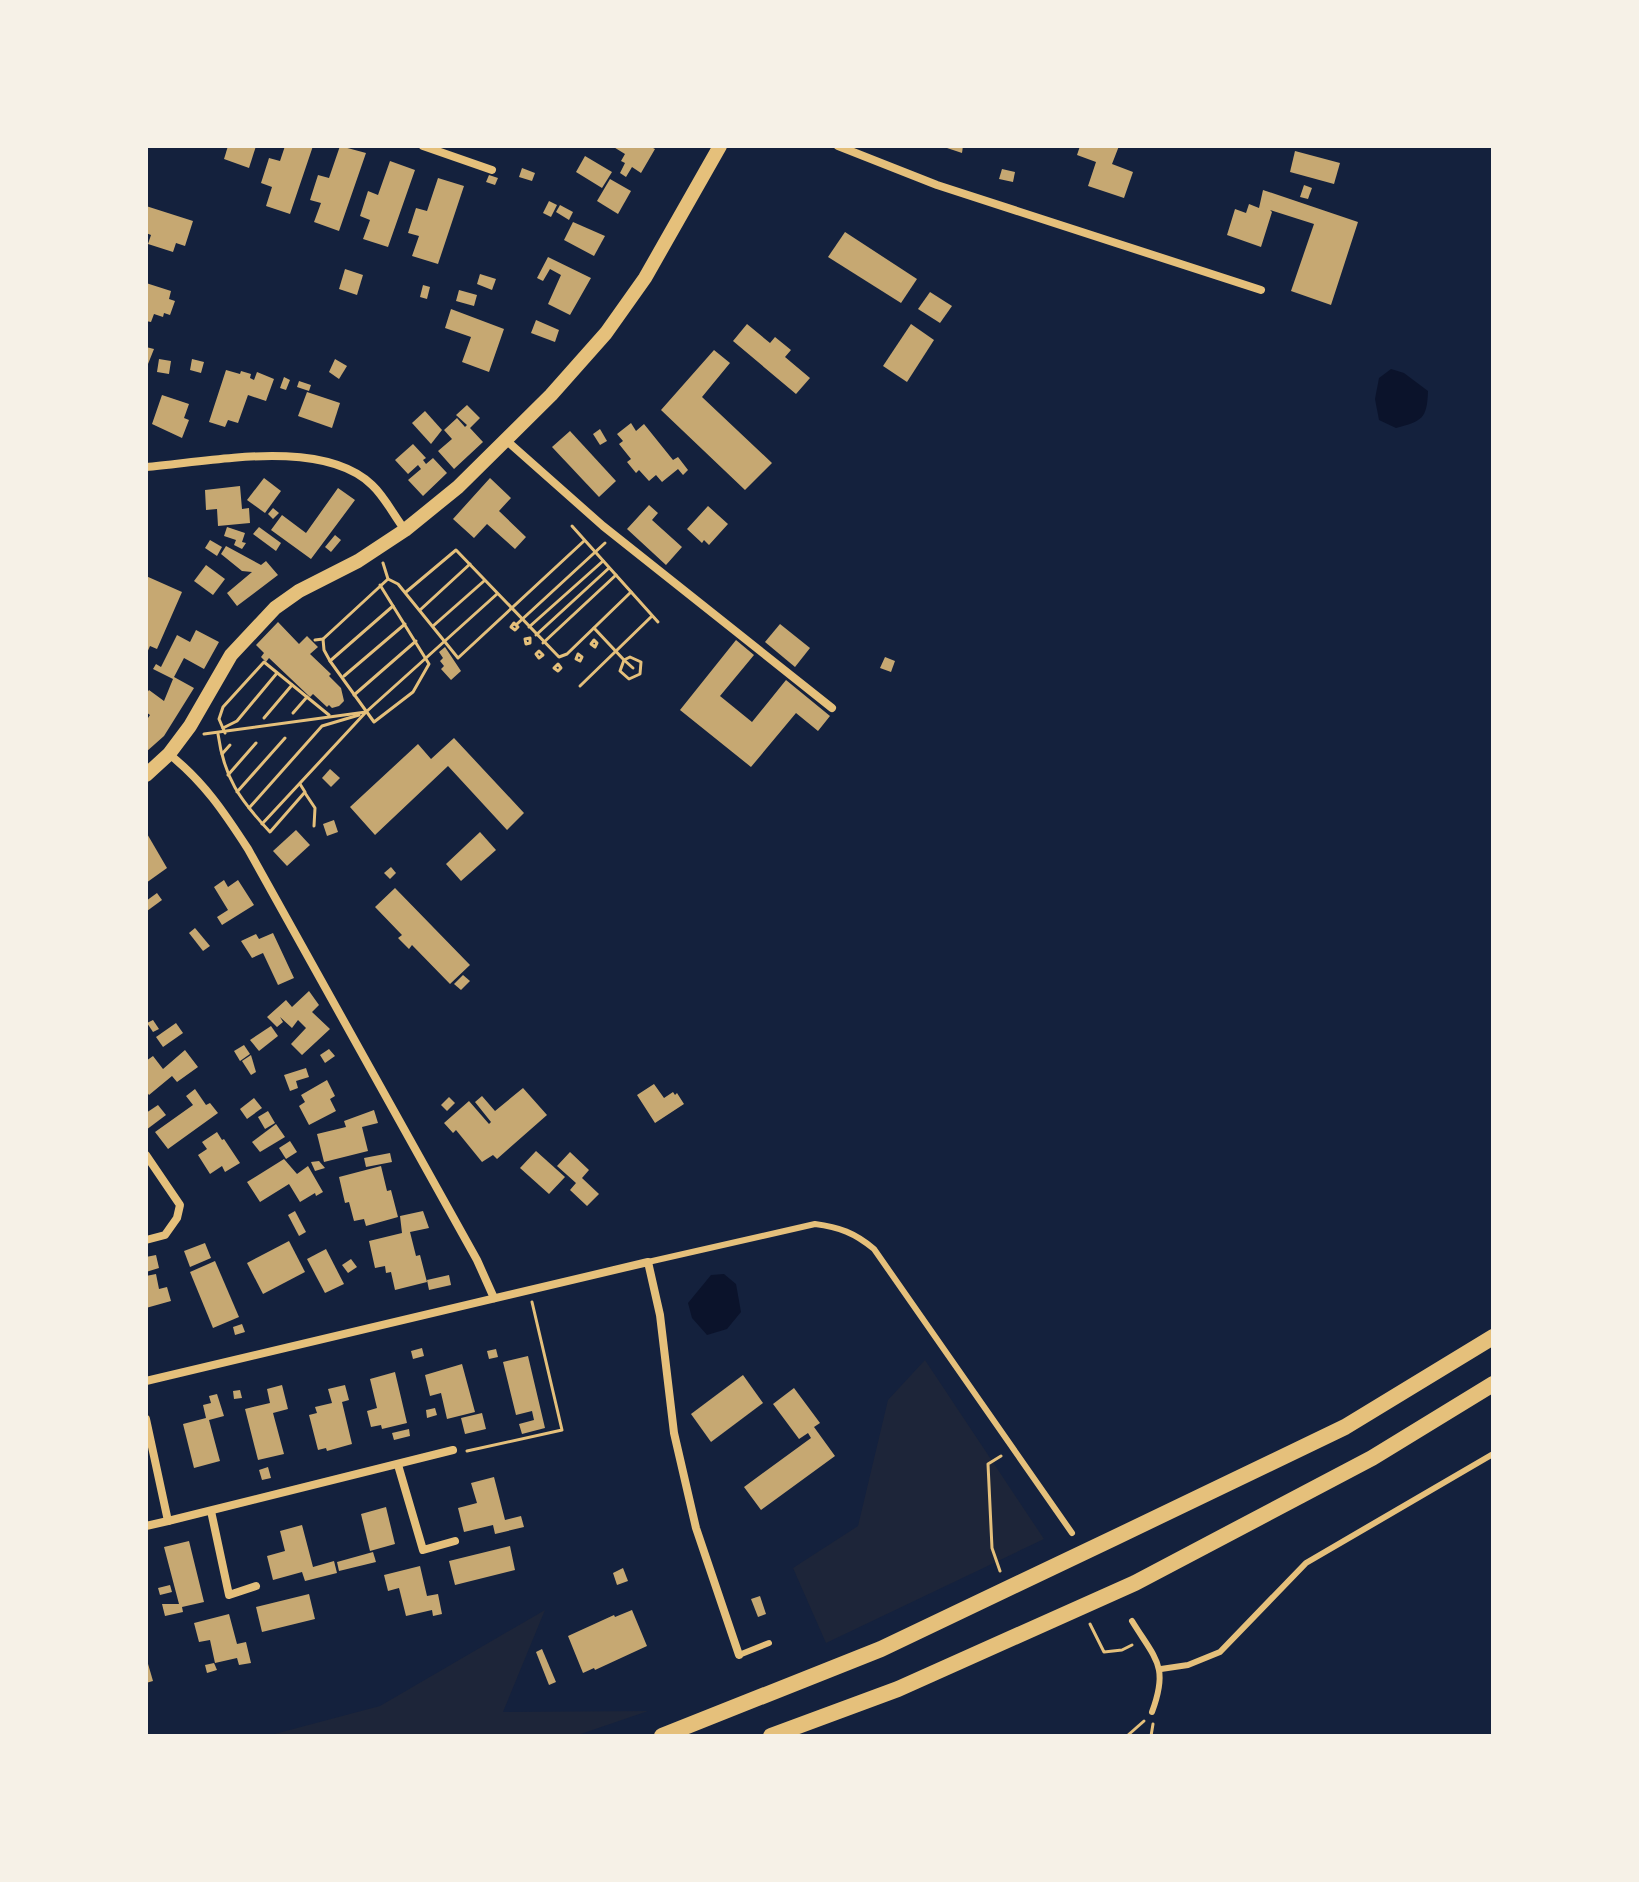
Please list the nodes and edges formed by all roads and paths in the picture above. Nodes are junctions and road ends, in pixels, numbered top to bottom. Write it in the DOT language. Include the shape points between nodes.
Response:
graph roads {
  1 [pos="423,146"];
  2 [pos="720,146"];
  3 [pos="838,146"];
  4 [pos="439,149"];
  5 [pos="492,170"];
  6 [pos="1261,290"];
  7 [pos="507,441"];
  8 [pos="146,467"];
  9 [pos="572,526"];
  10 [pos="405,530"];
  11 [pos="584,541"];
  12 [pos="594,552"];
  13 [pos="551,561"];
  14 [pos="603,561"];
  15 [pos="470,564"];
  16 [pos="546,566"];
  17 [pos="557,566"];
  18 [pos="609,568"];
  19 [pos="552,571"];
  20 [pos="616,575"];
  21 [pos="484,581"];
  22 [pos="380,585"];
  23 [pos="406,592"];
  24 [pos="631,592"];
  25 [pos="497,594"];
  26 [pos="393,606"];
  27 [pos="511,609"];
  28 [pos="419,610"];
  29 [pos="652,616"];
  30 [pos="522,620"];
  31 [pos="658,622"];
  32 [pos="405,624"];
  33 [pos="517,624"];
  34 [pos="432,627"];
  35 [pos="529,627"];
  36 [pos="594,628"];
  37 [pos="535,634"];
  38 [pos="586,635"];
  39 [pos="530,638"];
  40 [pos="323,639"];
  41 [pos="315,640"];
  42 [pos="416,641"];
  43 [pos="443,641"];
  44 [pos="592,641"];
  45 [pos="545,645"];
  46 [pos="572,650"];
  47 [pos="616,651"];
  48 [pos="541,652"];
  49 [pos="577,655"];
  50 [pos="559,657"];
  51 [pos="426,659"];
  52 [pos="624,660"];
  53 [pos="330,661"];
  54 [pos="558,664"];
  55 [pos="633,668"];
  56 [pos="277,673"];
  57 [pos="343,677"];
  58 [pos="292,685"];
  59 [pos="580,686"];
  60 [pos="354,695"];
  61 [pos="307,697"];
  62 [pos="832,708"];
  63 [pos="366,712"];
  64 [pos="293,713"];
  65 [pos="331,716"];
  66 [pos="264,718"];
  67 [pos="190,726"];
  68 [pos="224,730"];
  69 [pos="218,734"];
  70 [pos="285,738"];
  71 [pos="256,743"];
  72 [pos="230,745"];
  73 [pos="169,754"];
  74 [pos="221,756"];
  75 [pos="146,775"];
  76 [pos="228,775"];
  77 [pos="299,783"];
  78 [pos="305,792"];
  79 [pos="237,793"];
  80 [pos="248,809"];
  81 [pos="256,817"];
  82 [pos="251,823"];
  83 [pos="262,824"];
  84 [pos="314,826"];
  85 [pos="146,1155"];
  86 [pos="146,1240"];
  87 [pos="648,1262"];
  88 [pos="529,1290"];
  89 [pos="494,1298"];
  90 [pos="1493,1337"];
  91 [pos="146,1381"];
  92 [pos="1493,1384"];
  93 [pos="146,1419"];
  94 [pos="1014,1449"];
  95 [pos="453,1450"];
  96 [pos="1493,1454"];
  97 [pos="398,1465"];
  98 [pos="211,1511"];
  99 [pos="168,1521"];
  100 [pos="146,1526"];
  101 [pos="1072,1533"];
  102 [pos="455,1541"];
  103 [pos="1003,1576"];
  104 [pos="256,1586"];
  105 [pos="1132,1621"];
  106 [pos="1090,1624"];
  107 [pos="1143,1639"];
  108 [pos="769,1643"];
  109 [pos="739,1655"];
  110 [pos="1161,1669"];
  111 [pos="1152,1712"];
  112 [pos="662,1736"];
  113 [pos="771,1736"];
  114 [pos="1127,1736"];
  1 -- 4 [label="street"];
  2 -- 7 [label="street" via="666,244 606,333"];
  3 -- 6 [label="street" via="937,185"];
  4 -- 5 [label="street"];
  7 -- 10 [label="street"];
  7 -- 62 [label="street" via="603,526"];
  8 -- 10 [label="street" via="290,455 336,464 371,485"];
  9 -- 11 [label="path"];
  10 -- 67 [label="street" via="275,608 231,655"];
  11 -- 12 [label="path"];
  11 -- 17 [label="path"];
  12 -- 14 [label="path"];
  12 -- 30 [label="path"];
  13 -- 17 [label="path"];
  14 -- 18 [label="path"];
  14 -- 35 [label="path"];
  15 -- 21 [label="path"];
  15 -- 23 [label="path" via="456,550"];
  15 -- 28 [label="path"];
  16 -- 19 [label="path"];
  17 -- 19 [label="path"];
  18 -- 20 [label="path"];
  18 -- 37 [label="path"];
  19 -- 27 [label="path"];
  20 -- 24 [label="path"];
  20 -- 45 [label="path"];
  21 -- 25 [label="path"];
  21 -- 34 [label="path"];
  22 -- 23 [label="path" via="388,579"];
  22 -- 26 [label="path"];
  22 -- 40 [label="path"];
  23 -- 28 [label="path"];
  24 -- 29 [label="path"];
  24 -- 36 [label="path"];
  25 -- 27 [label="path"];
  25 -- 43 [label="path"];
  26 -- 32 [label="path"];
  26 -- 53 [label="path"];
  27 -- 30 [label="path"];
  27 -- 43 [label="path" via="458,658"];
  28 -- 34 [label="path"];
  29 -- 31 [label="path"];
  29 -- 47 [label="path"];
  30 -- 33 [label="path"];
  30 -- 35 [label="path"];
  32 -- 42 [label="path"];
  32 -- 57 [label="path"];
  34 -- 43 [label="path"];
  35 -- 37 [label="path"];
  36 -- 38 [label="path"];
  36 -- 47 [label="path"];
  37 -- 39 [label="path"];
  37 -- 45 [label="path"];
  38 -- 44 [label="path"];
  38 -- 46 [label="path"];
  40 -- 41 [label="path"];
  40 -- 53 [label="path"];
  42 -- 51 [label="path"];
  42 -- 60 [label="path"];
  43 -- 51 [label="path"];
  45 -- 48 [label="path"];
  45 -- 50 [label="path"];
  46 -- 49 [label="path"];
  46 -- 50 [label="path"];
  47 -- 52 [label="path"];
  47 -- 59 [label="path"];
  50 -- 54 [label="path"];
  51 -- 63 [label="path"];
  51 -- 63 [label="path" via="428,669 413,692 374,722"];
  52 -- 52 [label="path" via="624,676 640,674 641,662"];
  52 -- 55 [label="path"];
  53 -- 57 [label="path"];
  56 -- 58 [label="path"];
  56 -- 68 [label="path"];
  56 -- 68 [label="path" via="264,662 223,707 219,719"];
  57 -- 60 [label="path"];
  58 -- 61 [label="path"];
  58 -- 66 [label="path"];
  60 -- 63 [label="path"];
  61 -- 64 [label="path"];
  61 -- 65 [label="path"];
  63 -- 65 [label="path"];
  63 -- 77 [label="path"];
  63 -- 80 [label="path" via="322,726"];
  65 -- 68 [label="path"];
  67 -- 69 [label="path"];
  67 -- 73 [label="street"];
  68 -- 69 [label="path"];
  69 -- 74 [label="path"];
  70 -- 79 [label="path"];
  71 -- 76 [label="path"];
  72 -- 74 [label="path"];
  73 -- 75 [label="street"];
  73 -- 89 [label="street" via="212,794 256,862"];
  74 -- 76 [label="path"];
  76 -- 79 [label="path"];
  77 -- 78 [label="path"];
  77 -- 83 [label="path"];
  78 -- 83 [label="path" via="270,832"];
  78 -- 84 [label="path" via="315,808"];
  79 -- 80 [label="path"];
  80 -- 81 [label="path"];
  81 -- 82 [label="path"];
  81 -- 83 [label="path"];
  85 -- 86 [label="street" via="180,1205 165,1235"];
  87 -- 88 [label="street"];
  87 -- 94 [label="lane" via="815,1224 859,1237 874,1249"];
  87 -- 109 [label="street" via="674,1433 693,1514"];
  88 -- 89 [label="street"];
  88 -- 95 [label="path" via="562,1430"];
  89 -- 91 [label="street"];
  90 -- 112 [label="main road" via="1345,1427 1114,1538 881,1649"];
  92 -- 113 [label="main road" via="1372,1458 1135,1583 898,1689"];
  93 -- 99 [label="street"];
  94 -- 101 [label="lane"];
  94 -- 103 [label="path" via="988,1464 992,1548"];
  95 -- 97 [label="street"];
  96 -- 110 [label="lane" via="1306,1563 1220,1652"];
  97 -- 98 [label="street"];
  97 -- 102 [label="street" via="423,1550"];
  98 -- 99 [label="street"];
  98 -- 104 [label="street" via="229,1595"];
  99 -- 100 [label="street"];
  105 -- 107 [label="lane"];
  106 -- 107 [label="path" via="1104,1652"];
  107 -- 110 [label="lane"];
  108 -- 109 [label="lane"];
  110 -- 111 [label="lane"];
  111 -- 114 [label="path"];
}
